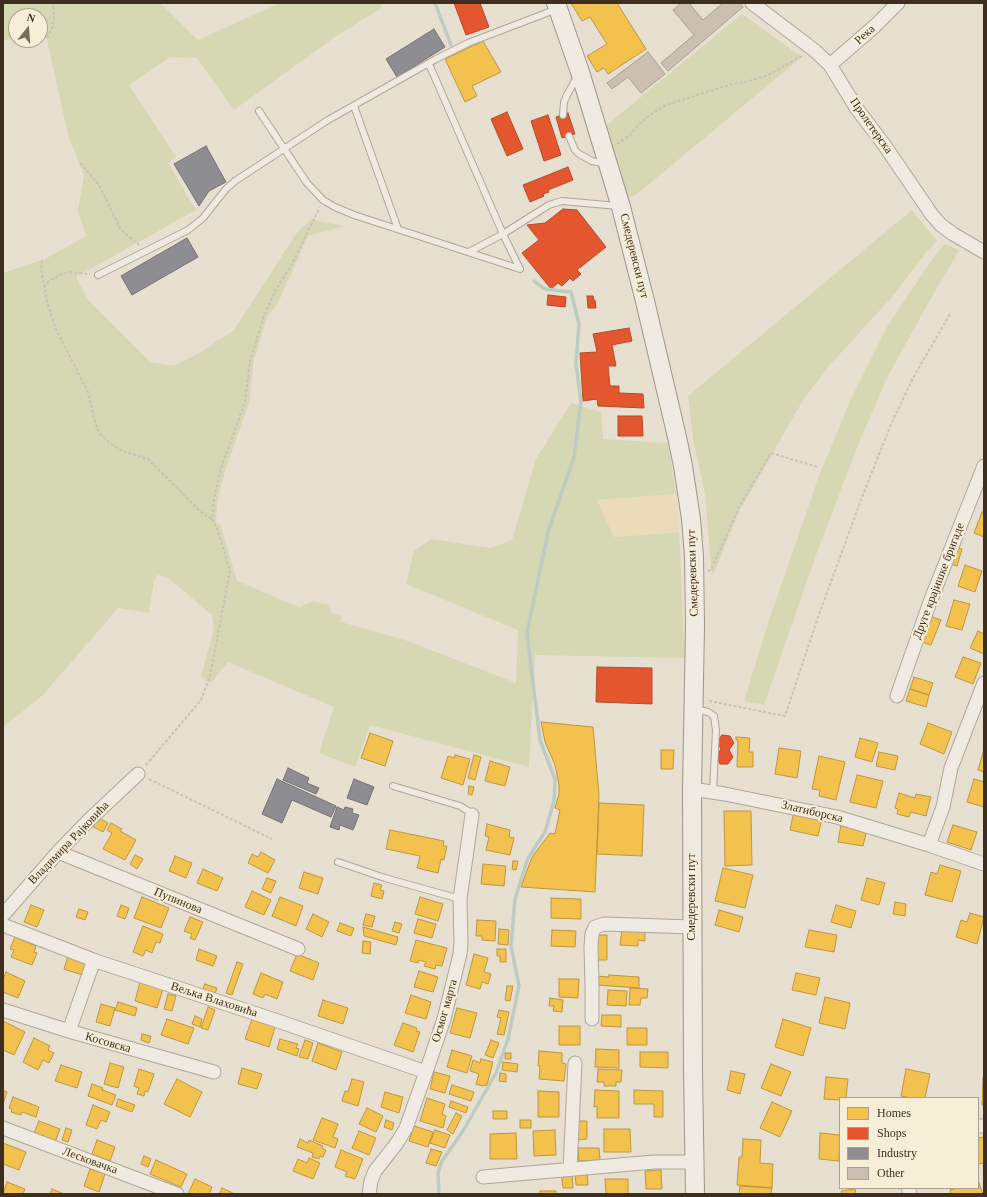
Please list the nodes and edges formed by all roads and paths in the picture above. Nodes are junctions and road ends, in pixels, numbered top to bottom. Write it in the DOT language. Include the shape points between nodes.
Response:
graph roads {
  1 [pos="53,3"];
  2 [pos="752,3"];
  3 [pos="898,3"];
  4 [pos="557,6"];
  5 [pos="48,36"];
  6 [pos="812,48"];
  7 [pos="429,64"];
  8 [pos="830,65"];
  9 [pos="580,72"];
  10 [pos="354,106"];
  11 [pos="259,111"];
  12 [pos="563,115"];
  13 [pos="569,136"];
  14 [pos="284,149"];
  15 [pos="606,156"];
  16 [pos="80,163"];
  17 [pos="323,200"];
  18 [pos="621,207"];
  19 [pos="398,229"];
  20 [pos="503,234"];
  21 [pos="146,251"];
  22 [pos="469,252"];
  23 [pos="984,252"];
  24 [pos="42,260"];
  25 [pos="98,275"];
  26 [pos="44,287"];
  27 [pos="950,314"];
  28 [pos="984,466"];
  29 [pos="818,467"];
  30 [pos="212,519"];
  31 [pos="694,576"];
  32 [pos="984,683"];
  33 [pos="897,696"];
  34 [pos="694,703"];
  35 [pos="138,774"];
  36 [pos="393,786"];
  37 [pos="692,789"];
  38 [pos="713,792"];
  39 [pos="472,815"];
  40 [pos="272,839"];
  41 [pos="929,845"];
  42 [pos="58,852"];
  43 [pos="338,862"];
  44 [pos="984,864"];
  45 [pos="460,899"];
  46 [pos="3,915"];
  47 [pos="3,925"];
  48 [pos="692,927"];
  49 [pos="298,950"];
  50 [pos="94,960"];
  51 [pos="3,1010"];
  52 [pos="592,1020"];
  53 [pos="69,1032"];
  54 [pos="575,1063"];
  55 [pos="214,1072"];
  56 [pos="426,1072"];
  57 [pos="3,1128"];
  58 [pos="694,1162"];
  59 [pos="570,1169"];
  60 [pos="483,1177"];
  61 [pos="177,1194"];
  62 [pos="369,1194"];
  63 [pos="695,1194"];
  1 -- 5 [label="path" via="54,18"];
  2 -- 6 [label="street, Пролетерска"];
  3 -- 8 [label="street, Река"];
  4 -- 7 [label="lane" via="468,43"];
  4 -- 9 [label="main road, Смедеревски пут"];
  6 -- 8 [label="street, Пролетерска"];
  6 -- 15 [label="path" via="797,60 768,75 666,105 638,125"];
  7 -- 10 [label="lane"];
  7 -- 20 [label="lane"];
  8 -- 23 [label="street, Пролетерска" via="932,215 953,234"];
  9 -- 12 [label="lane" via="564,102"];
  9 -- 15 [label="main road, Смедеревски пут"];
  10 -- 14 [label="lane"];
  10 -- 19 [label="lane"];
  11 -- 14 [label="lane"];
  13 -- 15 [label="lane" via="579,154 592,161"];
  14 -- 17 [label="lane" via="307,183"];
  14 -- 21 [label="lane" via="235,181 203,218 188,230"];
  15 -- 18 [label="main road, Смедеревски пут"];
  16 -- 21 [label="path" via="99,185 121,230"];
  17 -- 19 [label="lane" via="354,215"];
  17 -- 30 [label="path" via="264,316 250,361 244,402 222,466"];
  18 -- 20 [label="lane" via="562,201 549,205"];
  18 -- 31 [label="main road, Смедеревски пут" via="646,301 683,466 693,536"];
  19 -- 22 [label="lane"];
  20 -- 22 [label="lane"];
  20 -- 22 [label="lane" via="520,269"];
  21 -- 25 [label="lane"];
  24 -- 26 [label="path"];
  25 -- 26 [label="path" via="70,272 49,281"];
  26 -- 30 [label="path" via="55,327 88,392 100,434 122,451 148,459 202,513"];
  27 -- 34 [label="path" via="913,378 862,497 818,616 786,716"];
  28 -- 33 [label="street, Друге крајишке бригаде" via="930,602"];
  29 -- 31 [label="path" via="771,453 740,505 711,570"];
  30 -- 35 [label="path" via="230,571 210,676 201,700"];
  31 -- 34 [label="main road, Смедеревски пут"];
  32 -- 41 [label="street" via="952,768"];
  34 -- 37 [label="main road, Смедеревски пут"];
  34 -- 38 [label="lane" via="714,716 716,730"];
  35 -- 40 [label="path"];
  35 -- 42 [label="street, Владимира Рајковића"];
  36 -- 39 [label="lane" via="460,806"];
  37 -- 38 [label="street, Златиборска"];
  37 -- 48 [label="main road, Смедеревски пут"];
  38 -- 41 [label="street, Златиборска" via="837,817"];
  39 -- 45 [label="street, Осмог марта"];
  41 -- 44 [label="street, Златиборска"];
  42 -- 46 [label="street, Владимира Рајковића"];
  42 -- 49 [label="street, Пупинова"];
  43 -- 45 [label="lane"];
  45 -- 56 [label="street, Осмог марта" via="460,954 444,1019"];
  47 -- 50 [label="street, Вељка Влаховића"];
  48 -- 52 [label="street" via="604,924 595,927 591,947"];
  48 -- 58 [label="main road, Смедеревски пут"];
  50 -- 53 [label="street"];
  50 -- 56 [label="street, Вељка Влаховића"];
  51 -- 53 [label="street, Косовска"];
  53 -- 55 [label="street, Косовска"];
  54 -- 59 [label="street"];
  56 -- 62 [label="street, Осмог марта" via="406,1128 376,1172 371,1181"];
  57 -- 61 [label="street, Лесковачка"];
  58 -- 59 [label="street" via="654,1162"];
  58 -- 63 [label="main road, Смедеревски пут"];
  59 -- 60 [label="street"];
}
